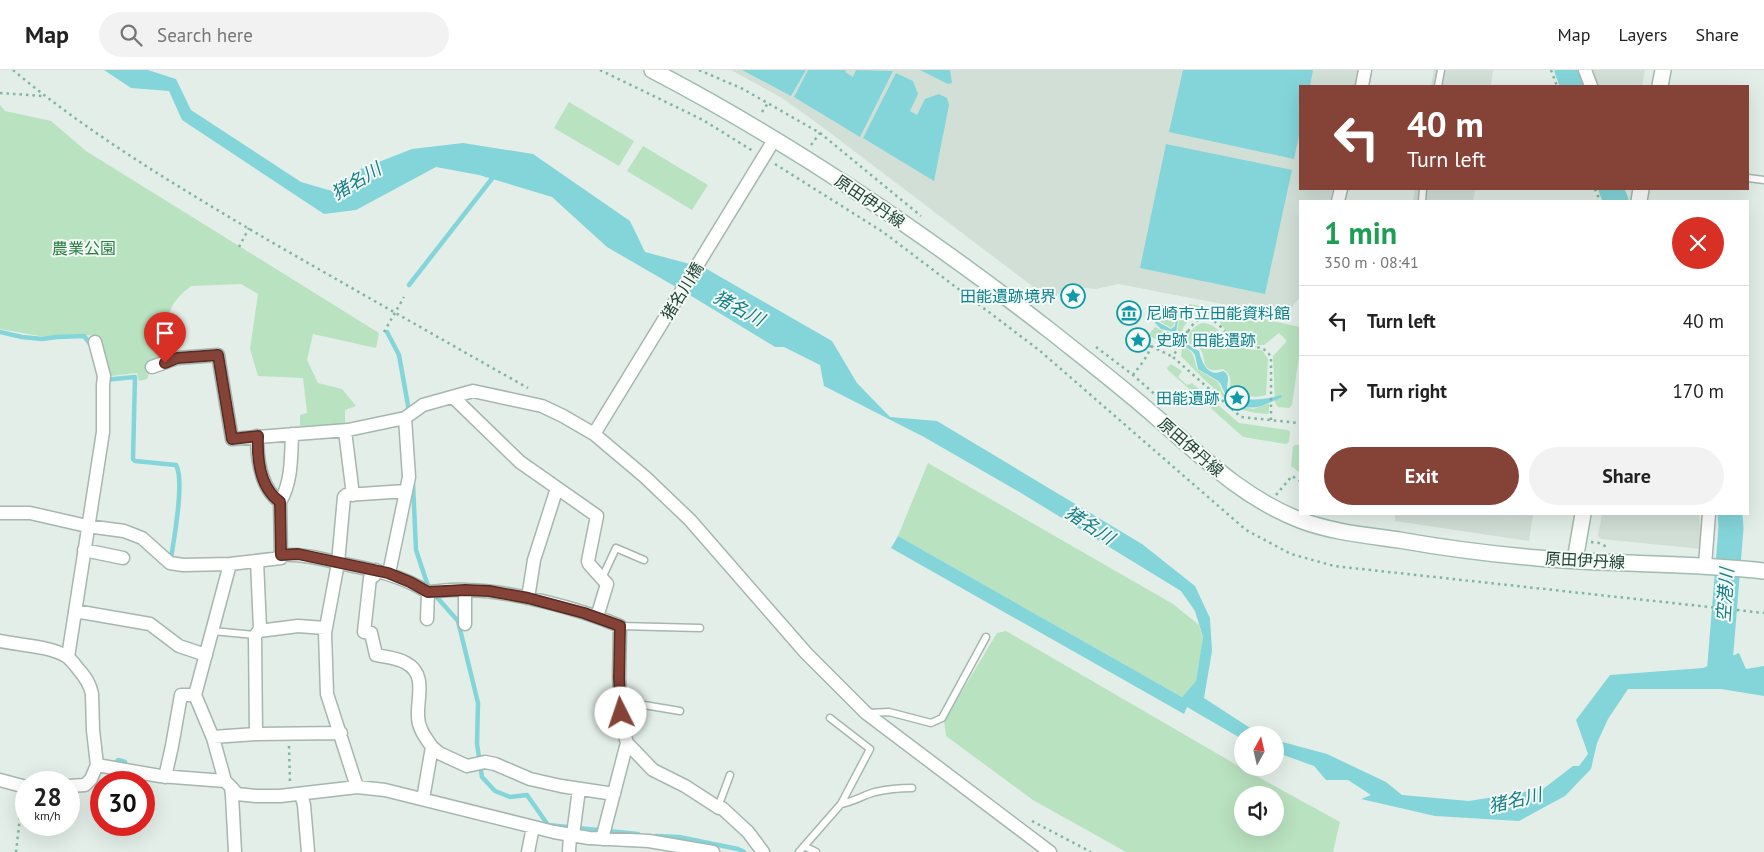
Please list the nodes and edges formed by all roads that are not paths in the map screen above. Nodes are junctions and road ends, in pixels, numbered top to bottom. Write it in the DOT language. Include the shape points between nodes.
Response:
graph roads {
  1 [pos="652,70"];
  2 [pos="1365,70"];
  3 [pos="1440,70"];
  4 [pos="1585,70"];
  5 [pos="1662,70"];
  6 [pos="1362,85"];
  7 [pos="1438,85"];
  8 [pos="1591,85"];
  9 [pos="1660,85"];
  10 [pos="774,140"];
  11 [pos="1749,178"];
  12 [pos="1764,180"];
  13 [pos="95,342"];
  14 [pos="152,367"];
  15 [pos="453,397"];
  16 [pos="406,418"];
  17 [pos="345,430"];
  18 [pos="292,434"];
  19 [pos="594,434"];
  20 [pos="258,436"];
  21 [pos="557,488"];
  22 [pos="406,491"];
  23 [pos="352,495"];
  24 [pos="280,502"];
  25 [pos="0,513"];
  26 [pos="1583,515"];
  27 [pos="1709,515"];
  28 [pos="88,526"];
  29 [pos="84,550"];
  30 [pos="281,555"];
  31 [pos="123,558"];
  32 [pos="644,560"];
  33 [pos="1575,560"];
  34 [pos="257,561"];
  35 [pos="338,562"];
  36 [pos="230,564"];
  37 [pos="1708,565"];
  38 [pos="376,570"];
  39 [pos="1764,571"];
  40 [pos="389,573"];
  41 [pos="602,578"];
  42 [pos="465,590"];
  43 [pos="428,592"];
  44 [pos="528,598"];
  45 [pos="74,611"];
  46 [pos="597,617"];
  47 [pos="427,619"];
  48 [pos="465,624"];
  49 [pos="620,626"];
  50 [pos="325,628"];
  51 [pos="700,628"];
  52 [pos="212,631"];
  53 [pos="257,633"];
  54 [pos="986,637"];
  55 [pos="0,641"];
  56 [pos="206,655"];
  57 [pos="68,657"];
  58 [pos="195,695"];
  59 [pos="620,701"];
  60 [pos="680,711"];
  61 [pos="866,713"];
  62 [pos="830,718"];
  63 [pos="341,733"];
  64 [pos="256,734"];
  65 [pos="212,737"];
  66 [pos="627,743"];
  67 [pos="432,747"];
  68 [pos="97,765"];
  69 [pos="730,775"];
  70 [pos="165,777"];
  71 [pos="0,780"];
  72 [pos="228,784"];
  73 [pos="80,786"];
  74 [pos="15,787"];
  75 [pos="357,787"];
  76 [pos="912,788"];
  77 [pos="579,789"];
  78 [pos="295,794"];
  79 [pos="614,794"];
  80 [pos="423,799"];
  81 [pos="841,804"];
  82 [pos="718,807"];
  83 [pos="533,826"];
  84 [pos="571,835"];
  85 [pos="602,839"];
  86 [pos="804,846"];
  87 [pos="235,852"];
  88 [pos="308,852"];
  89 [pos="528,852"];
  90 [pos="569,852"];
  91 [pos="713,852"];
  92 [pos="764,852"];
  93 [pos="799,852"];
  94 [pos="816,852"];
  95 [pos="1050,852"];
  1 -- 10 [label="street, 原田伊丹線"];
  2 -- 6 [label="street"];
  3 -- 7 [label="lane"];
  4 -- 8 [label="street"];
  5 -- 9 [label="street"];
  10 -- 19 [label="street, 猪名川橋" via="758,158"];
  10 -- 33 [label="street, 原田伊丹線" via="925,238 1123,389 1230,481 1271,507 1313,525 1338,531 1432,546"];
  11 -- 12 [label="lane"];
  13 -- 28 [label="street" via="104,376 103,432"];
  14 -- 20 [label="street" via="177,358 218,355 232,439"];
  15 -- 16 [label="street" via="423,405"];
  15 -- 19 [label="street" via="473,391 542,406"];
  15 -- 21 [label="street" via="520,462"];
  16 -- 17 [label="street"];
  16 -- 22 [label="street" via="409,477"];
  17 -- 18 [label="street"];
  17 -- 23 [label="street"];
  18 -- 20 [label="street"];
  18 -- 24 [label="street" via="287,490"];
  19 -- 61 [label="street" via="690,520 806,653"];
  20 -- 24 [label="street" via="257,454 262,473 267,487"];
  21 -- 41 [label="street" via="597,516 588,561"];
  21 -- 44 [label="street" via="534,560"];
  22 -- 23 [label="street"];
  22 -- 40 [label="street"];
  23 -- 35 [label="street" via="344,497"];
  24 -- 30 [label="street"];
  25 -- 28 [label="street" via="30,513"];
  26 -- 33 [label="street"];
  27 -- 37 [label="street"];
  28 -- 29 [label="street"];
  28 -- 36 [label="street" via="124,531 142,538 170,563 183,566"];
  29 -- 31 [label="street"];
  29 -- 45 [label="street"];
  30 -- 34 [label="street" via="281,558"];
  30 -- 35 [label="street" via="298,554"];
  32 -- 41 [label="lane" via="616,548"];
  33 -- 37 [label="street, 原田伊丹線"];
  34 -- 36 [label="street"];
  34 -- 53 [label="street"];
  35 -- 38 [label="street"];
  35 -- 50 [label="street"];
  36 -- 52 [label="street"];
  37 -- 39 [label="street, 原田伊丹線"];
  38 -- 40 [label="street"];
  38 -- 67 [label="street" via="370,578 364,632 371,633 376,655 406,662 414,669 420,689 418,716 421,731"];
  40 -- 43 [label="street"];
  41 -- 46 [label="street" via="606,584"];
  42 -- 43 [label="street"];
  42 -- 44 [label="street"];
  42 -- 48 [label="street"];
  43 -- 47 [label="street"];
  44 -- 46 [label="street"];
  45 -- 56 [label="street" via="150,624 179,646"];
  45 -- 57 [label="street"];
  46 -- 49 [label="street"];
  49 -- 51 [label="lane"];
  49 -- 59 [label="street"];
  50 -- 53 [label="street" via="298,626"];
  50 -- 63 [label="street" via="327,694"];
  52 -- 53 [label="lane"];
  52 -- 56 [label="street"];
  53 -- 64 [label="street"];
  54 -- 61 [label="lane" via="942,718 932,723 889,712"];
  55 -- 57 [label="street" via="51,650"];
  56 -- 58 [label="street"];
  57 -- 68 [label="street" via="90,686"];
  58 -- 65 [label="street"];
  58 -- 70 [label="street" via="181,695"];
  59 -- 60 [label="lane"];
  59 -- 66 [label="street"];
  61 -- 95 [label="street"];
  62 -- 81 [label="lane" via="870,750"];
  63 -- 64 [label="street"];
  63 -- 75 [label="street"];
  64 -- 65 [label="street"];
  65 -- 72 [label="street"];
  66 -- 79 [label="street"];
  66 -- 82 [label="street" via="653,770"];
  67 -- 77 [label="street" via="467,766 485,762 495,764 530,779"];
  67 -- 80 [label="street"];
  68 -- 70 [label="street"];
  68 -- 73 [label="street" via="91,779 85,786"];
  69 -- 82 [label="lane"];
  70 -- 72 [label="street"];
  71 -- 74 [label="street"];
  72 -- 78 [label="street" via="237,794"];
  72 -- 87 [label="street"];
  75 -- 78 [label="street"];
  75 -- 80 [label="street"];
  76 -- 81 [label="lane" via="874,793"];
  77 -- 79 [label="street"];
  77 -- 84 [label="street"];
  78 -- 88 [label="street" via="304,805"];
  79 -- 85 [label="street"];
  80 -- 83 [label="street"];
  81 -- 86 [label="lane"];
  82 -- 92 [label="street" via="748,832"];
  83 -- 84 [label="street"];
  83 -- 89 [label="street"];
  84 -- 85 [label="street"];
  84 -- 90 [label="street"];
  85 -- 91 [label="street"];
  86 -- 93 [label="lane"];
  86 -- 94 [label="lane"];
}
